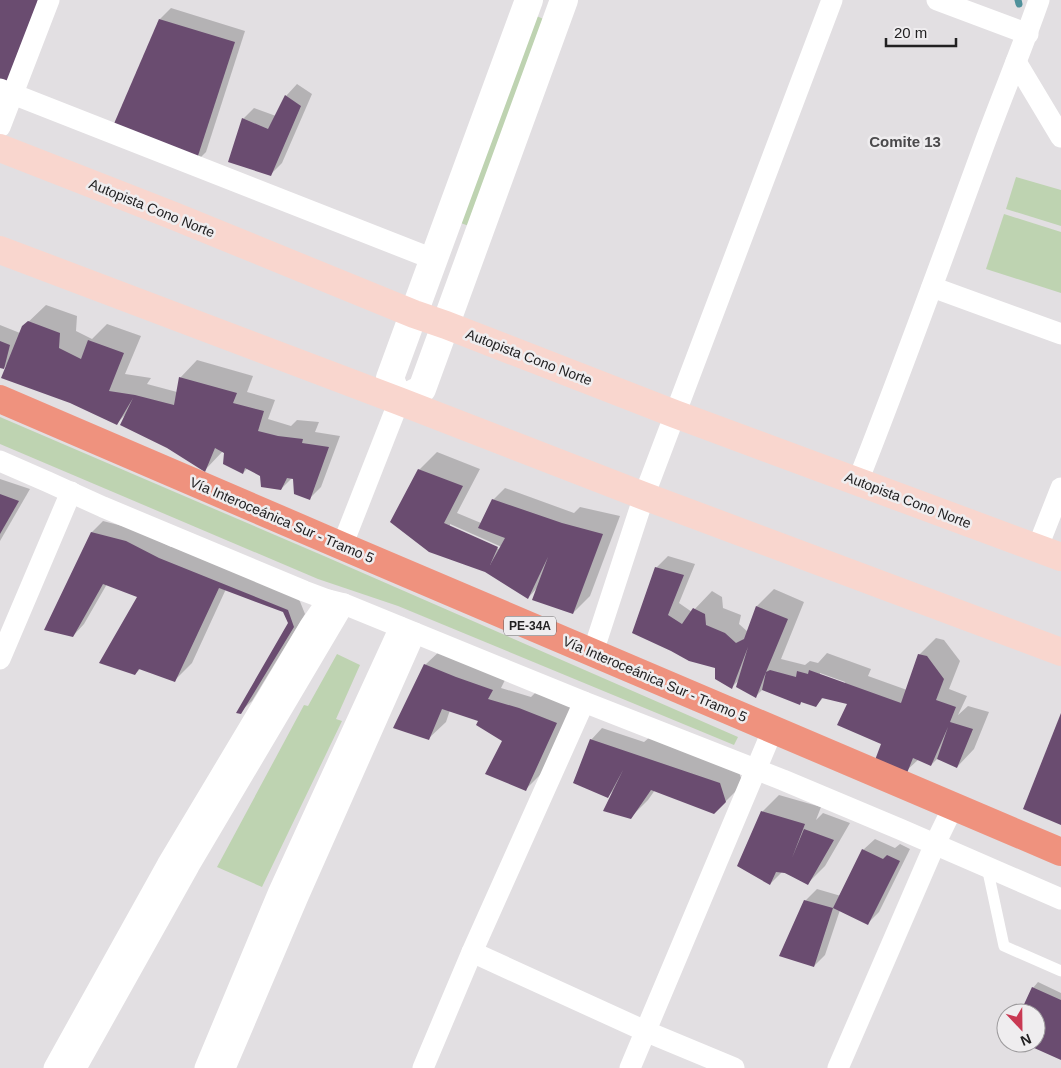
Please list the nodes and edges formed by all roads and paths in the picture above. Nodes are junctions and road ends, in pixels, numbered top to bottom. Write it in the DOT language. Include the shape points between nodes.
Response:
graph roads {
  1 [pos="49,0"];
  2 [pos="529,0"];
  3 [pos="564,0"];
  4 [pos="832,0"];
  5 [pos="937,0"];
  6 [pos="1039,0"];
  7 [pos="1028,34"];
  8 [pos="1016,62"];
  9 [pos="6,92"];
  10 [pos="0,127"];
  11 [pos="1061,137"];
  12 [pos="0,148"];
  13 [pos="0,250"];
  14 [pos="433,259"];
  15 [pos="932,287"];
  16 [pos="414,314"];
  17 [pos="446,325"];
  18 [pos="1061,334"];
  19 [pos="0,399"];
  20 [pos="399,401"];
  21 [pos="675,414"];
  22 [pos="0,461"];
  23 [pos="858,482"];
  24 [pos="1061,488"];
  25 [pos="71,492"];
  26 [pos="644,496"];
  27 [pos="342,546"];
  28 [pos="1049,553"];
  29 [pos="336,602"];
  30 [pos="408,630"];
  31 [pos="593,652"];
  32 [pos="1061,652"];
  33 [pos="0,659"];
  34 [pos="584,702"];
  35 [pos="774,729"];
  36 [pos="756,770"];
  37 [pos="954,805"];
  38 [pos="935,844"];
  39 [pos="1061,852"];
  40 [pos="988,867"];
  41 [pos="1061,899"];
  42 [pos="472,952"];
  43 [pos="1061,971"];
  44 [pos="645,1031"];
  45 [pos="54,1068"];
  46 [pos="76,1068"];
  47 [pos="205,1068"];
  48 [pos="225,1068"];
  49 [pos="423,1068"];
  50 [pos="630,1068"];
  51 [pos="734,1068"];
  52 [pos="838,1068"];
  1 -- 9 [label="street"];
  2 -- 14 [label="street"];
  3 -- 17 [label="street"];
  4 -- 21 [label="street"];
  5 -- 7 [label="street"];
  6 -- 7 [label="street"];
  7 -- 8 [label="street"];
  8 -- 11 [label="street"];
  8 -- 15 [label="street"];
  9 -- 10 [label="street"];
  9 -- 14 [label="street"];
  12 -- 16 [label="main road, Autopista Cono Norte"];
  13 -- 20 [label="main road"];
  14 -- 16 [label="street"];
  15 -- 18 [label="street"];
  15 -- 23 [label="street"];
  16 -- 17 [label="main road, Autopista Cono Norte"];
  16 -- 20 [label="street" via="390,378"];
  17 -- 20 [label="street" via="422,389"];
  17 -- 21 [label="main road, Autopista Cono Norte"];
  19 -- 27 [label="highway, Vía Interoceánica Sur - Tramo 5 / PE-34A"];
  20 -- 26 [label="main road"];
  20 -- 27 [label="street"];
  21 -- 23 [label="main road, Autopista Cono Norte"];
  21 -- 26 [label="street"];
  22 -- 25 [label="street"];
  23 -- 28 [label="main road, Autopista Cono Norte"];
  24 -- 28 [label="street"];
  25 -- 29 [label="street"];
  25 -- 33 [label="street"];
  26 -- 31 [label="street"];
  26 -- 32 [label="main road"];
  27 -- 31 [label="highway, Vía Interoceánica Sur - Tramo 5 / PE-34A"];
  29 -- 30 [label="street"];
  29 -- 45 [label="street" via="310,626 166,865"];
  29 -- 46 [label="street"];
  30 -- 34 [label="street"];
  30 -- 47 [label="street" via="279,891"];
  30 -- 48 [label="street"];
  31 -- 35 [label="highway, Vía Interoceánica Sur - Tramo 5 / PE-34A"];
  34 -- 36 [label="street"];
  34 -- 42 [label="street"];
  35 -- 36 [label="street"];
  35 -- 37 [label="highway, Vía Interoceánica Sur - Tramo 5 / PE-34A"];
  36 -- 38 [label="street"];
  36 -- 44 [label="street"];
  37 -- 38 [label="street"];
  37 -- 39 [label="highway, Vía Interoceánica Sur - Tramo 5 / PE-34A"];
  38 -- 40 [label="street"];
  38 -- 52 [label="street"];
  40 -- 41 [label="street"];
  40 -- 43 [label="lane" via="1004,946"];
  42 -- 44 [label="street"];
  42 -- 49 [label="street"];
  44 -- 50 [label="street"];
  44 -- 51 [label="street"];
}
